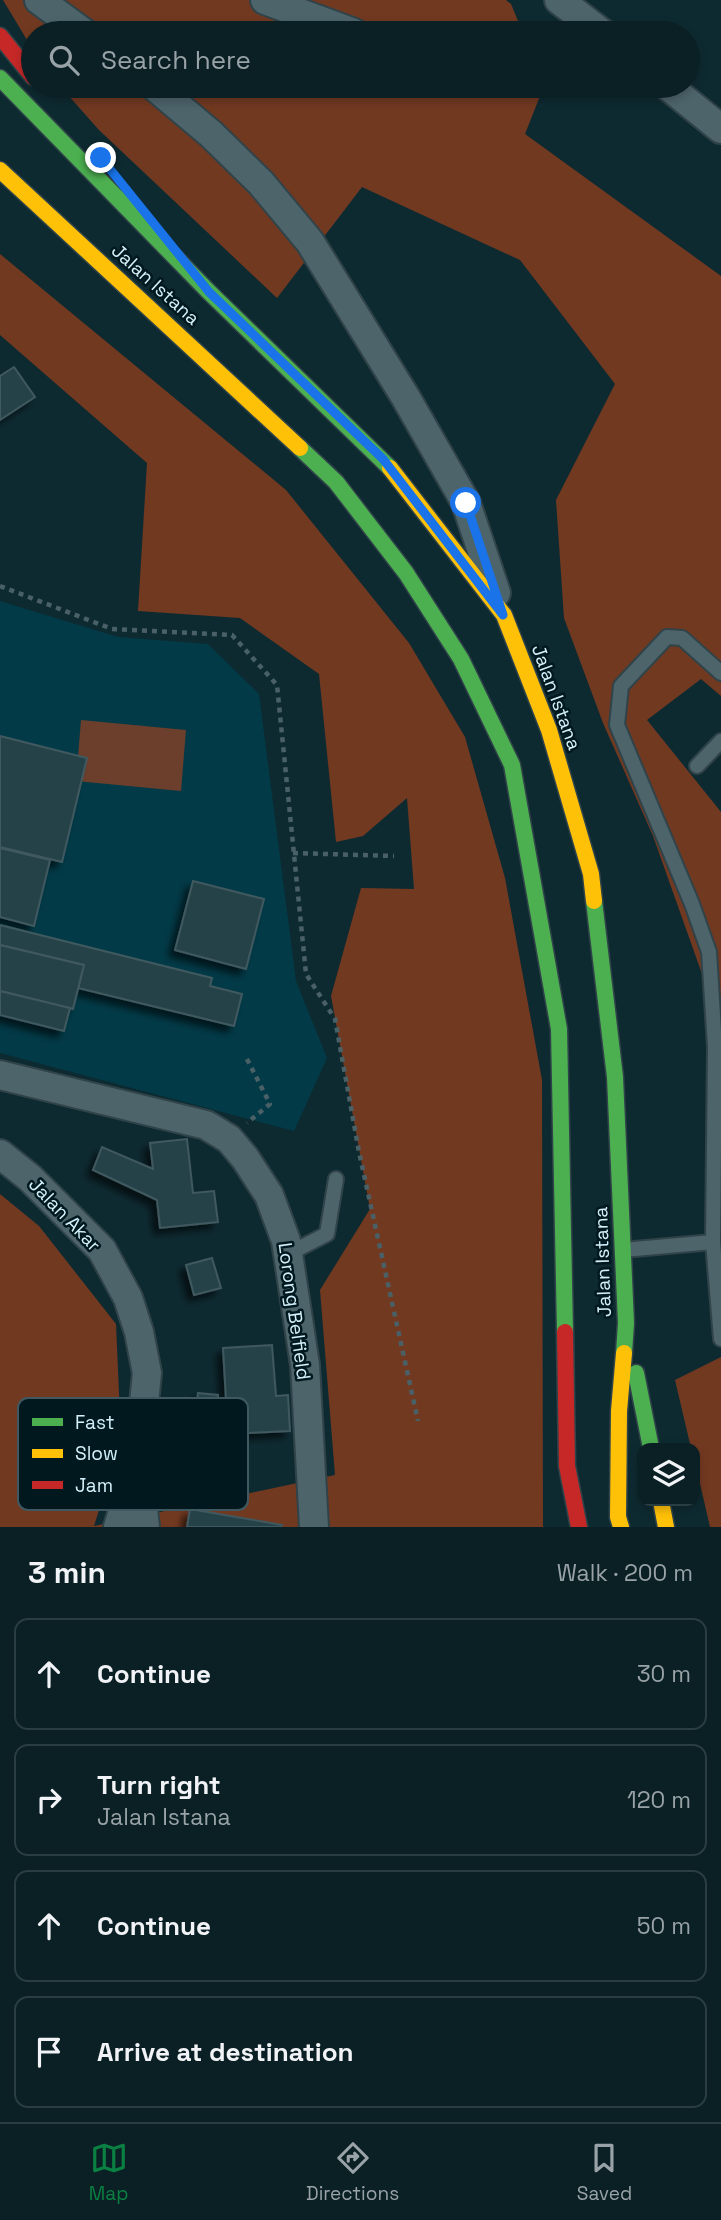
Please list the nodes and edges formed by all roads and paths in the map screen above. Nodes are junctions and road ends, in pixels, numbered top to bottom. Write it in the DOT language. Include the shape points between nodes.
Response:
graph roads {
  1 [pos="39,0"];
  2 [pos="265,0"];
  3 [pos="559,0"];
  4 [pos="67,21"];
  5 [pos="322,21"];
  6 [pos="584,21"];
  7 [pos="0,36"];
  8 [pos="21,62"];
  9 [pos="0,78"];
  10 [pos="168,98"];
  11 [pos="683,98"];
  12 [pos="721,129"];
  13 [pos="101,158"];
  14 [pos="0,170"];
  15 [pos="0,189"];
  16 [pos="114,275"];
  17 [pos="209,292"];
  18 [pos="0,586"];
  19 [pos="503,615"];
  20 [pos="721,673"];
  21 [pos="721,741"];
  22 [pos="697,765"];
  23 [pos="293,853"];
  24 [pos="394,856"];
  25 [pos="247,1059"];
  26 [pos="0,1075"];
  27 [pos="247,1123"];
  28 [pos="0,1154"];
  29 [pos="336,1180"];
  30 [pos="713,1242"];
  31 [pos="623,1250"];
  32 [pos="288,1254"];
  33 [pos="626,1323"];
  34 [pos="721,1339"];
  35 [pos="144,1398"];
  36 [pos="418,1421"];
  37 [pos="649,1443"];
  38 [pos="567,1466"];
  39 [pos="662,1506"];
  40 [pos="123,1510"];
  41 [pos="118,1527"];
  42 [pos="314,1527"];
  43 [pos="566,1527"];
  44 [pos="579,1527"];
  45 [pos="621,1527"];
  46 [pos="666,1527"];
  1 -- 4 [label="street"];
  2 -- 5 [label="street"];
  3 -- 6 [label="street"];
  7 -- 8 [label="main road"];
  9 -- 17 [label="main road, Jalan Istana"];
  10 -- 19 [label="street" via="261,183 310,242 466,503"];
  11 -- 12 [label="street"];
  13 -- 17 [label="main road"];
  14 -- 16 [label="main road, Jalan Istana"];
  15 -- 16 [label="main road"];
  16 -- 38 [label="main road, Jalan Istana" via="336,482 406,573 461,659 512,765 559,1028"];
  17 -- 19 [label="main road, Jalan Istana" via="383,459"];
  18 -- 23 [label="path" via="112,629 232,635 277,685"];
  19 -- 31 [label="main road, Jalan Istana" via="549,730 591,874 615,1077"];
  20 -- 30 [label="lane" via="682,638 667,637 621,686 617,715 617,725 709,952 715,1047"];
  21 -- 22 [label="lane"];
  23 -- 24 [label="path"];
  23 -- 36 [label="path" via="306,974 335,1019"];
  25 -- 27 [label="path" via="270,1104"];
  26 -- 32 [label="street, Lorong Belfield" via="206,1125 229,1139 270,1195"];
  28 -- 35 [label="street, Jalan Akar" via="102,1250 128,1298 139,1332 147,1373"];
  29 -- 32 [label="lane" via="327,1234"];
  30 -- 31 [label="lane"];
  30 -- 34 [label="lane"];
  31 -- 33 [label="main road, Jalan Istana"];
  32 -- 42 [label="street, Lorong Belfield" via="305,1365"];
  33 -- 37 [label="main road"];
  33 -- 45 [label="main road, Jalan Istana" via="619,1411"];
  38 -- 43 [label="main road"];
  38 -- 44 [label="main road, Jalan Istana"];
  39 -- 46 [label="main road"];
  40 -- 41 [label="street, Jalan Akar"];
}
